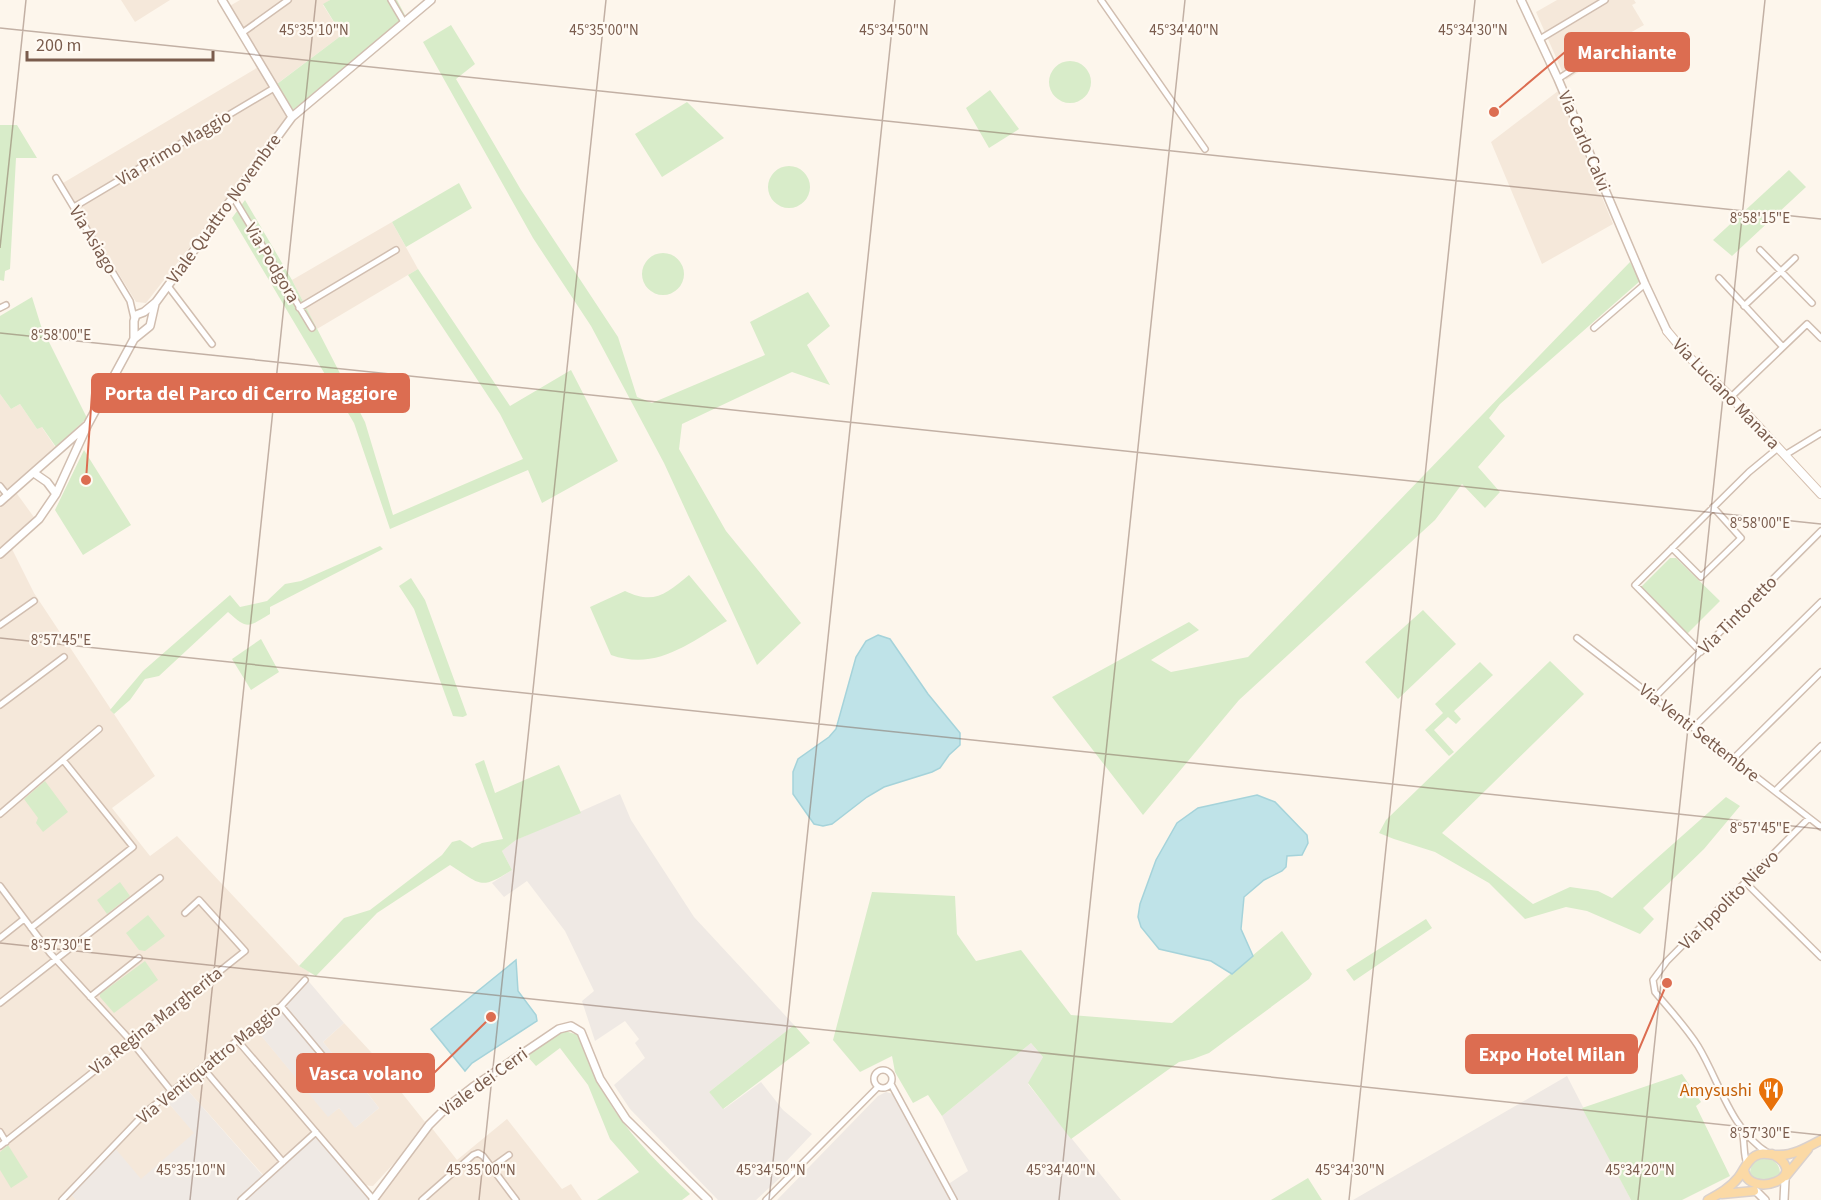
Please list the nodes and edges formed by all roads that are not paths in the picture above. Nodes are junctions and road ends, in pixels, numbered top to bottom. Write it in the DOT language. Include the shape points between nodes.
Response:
graph roads {
  1 [pos="222,0"];
  2 [pos="288,0"];
  3 [pos="391,0"];
  4 [pos="431,0"];
  5 [pos="1101,0"];
  6 [pos="1521,0"];
  7 [pos="1605,0"];
  8 [pos="404,22"];
  9 [pos="242,33"];
  10 [pos="1621,38"];
  11 [pos="1540,39"];
  12 [pos="1558,79"];
  13 [pos="274,88"];
  14 [pos="292,117"];
  15 [pos="1206,149"];
  16 [pos="56,178"];
  17 [pos="233,197"];
  18 [pos="74,207"];
  19 [pos="396,250"];
  20 [pos="1760,250"];
  21 [pos="1795,258"];
  22 [pos="1781,272"];
  23 [pos="1719,278"];
  24 [pos="1645,284"];
  25 [pos="168,286"];
  26 [pos="130,301"];
  27 [pos="1812,303"];
  28 [pos="1744,306"];
  29 [pos="299,308"];
  30 [pos="145,313"];
  31 [pos="134,321"];
  32 [pos="312,328"];
  33 [pos="1594,328"];
  34 [pos="145,330"];
  35 [pos="1667,331"];
  36 [pos="1821,338"];
  37 [pos="134,339"];
  38 [pos="212,344"];
  39 [pos="1783,347"];
  40 [pos="1731,397"];
  41 [pos="88,424"];
  42 [pos="1821,433"];
  43 [pos="1778,448"];
  44 [pos="1785,455"];
  45 [pos="34,473"];
  46 [pos="0,486"];
  47 [pos="57,494"];
  48 [pos="1821,494"];
  49 [pos="8,496"];
  50 [pos="0,502"];
  51 [pos="1713,507"];
  52 [pos="1821,531"];
  53 [pos="1672,548"];
  54 [pos="0,554"];
  55 [pos="34,601"];
  56 [pos="1821,602"];
  57 [pos="0,625"];
  58 [pos="1577,638"];
  59 [pos="1701,652"];
  60 [pos="64,657"];
  61 [pos="1821,672"];
  62 [pos="1654,698"];
  63 [pos="0,705"];
  64 [pos="1693,728"];
  65 [pos="99,729"];
  66 [pos="1821,746"];
  67 [pos="1733,759"];
  68 [pos="63,760"];
  69 [pos="1775,791"];
  70 [pos="0,814"];
  71 [pos="1809,818"];
  72 [pos="1821,827"];
  73 [pos="160,878"];
  74 [pos="1746,883"];
  75 [pos="0,886"];
  76 [pos="185,913"];
  77 [pos="24,919"];
  78 [pos="31,928"];
  79 [pos="0,938"];
  80 [pos="1821,957"];
  81 [pos="139,958"];
  82 [pos="56,960"];
  83 [pos="305,980"];
  84 [pos="90,997"];
  85 [pos="0,1003"];
  86 [pos="281,1006"];
  87 [pos="131,1041"];
  88 [pos="238,1041"];
  89 [pos="203,1068"];
  90 [pos="343,1080"];
  91 [pos="891,1084"];
  92 [pos="879,1087"];
  93 [pos="172,1092"];
  94 [pos="1740,1127"];
  95 [pos="0,1132"];
  96 [pos="316,1132"];
  97 [pos="1818,1141"];
  98 [pos="6,1142"];
  99 [pos="0,1146"];
  100 [pos="1770,1154"];
  101 [pos="509,1155"];
  102 [pos="283,1162"];
  103 [pos="1746,1167"];
  104 [pos="491,1168"];
  105 [pos="1785,1178"];
  106 [pos="1756,1191"];
  107 [pos="1712,1198"];
  108 [pos="62,1200"];
  109 [pos="241,1200"];
  110 [pos="374,1200"];
  111 [pos="422,1200"];
  112 [pos="516,1200"];
  113 [pos="708,1200"];
  114 [pos="766,1200"];
  115 [pos="954,1200"];
  116 [pos="1765,1200"];
  117 [pos="1784,1200"];
  1 -- 9 [label="street"];
  2 -- 9 [label="street"];
  3 -- 8 [label="street"];
  4 -- 8 [label="street, Viale Quattro Novembre"];
  5 -- 15 [label="street"];
  6 -- 11 [label="street, Via Carlo Calvi"];
  7 -- 11 [label="street"];
  8 -- 14 [label="street, Viale Quattro Novembre"];
  9 -- 13 [label="street"];
  10 -- 12 [label="street"];
  11 -- 12 [label="street, Via Carlo Calvi"];
  12 -- 24 [label="street, Via Carlo Calvi"];
  13 -- 14 [label="street"];
  13 -- 18 [label="street, Via Primo Maggio"];
  14 -- 17 [label="street, Viale Quattro Novembre"];
  16 -- 18 [label="street, Via Asiago"];
  17 -- 25 [label="street, Viale Quattro Novembre"];
  17 -- 29 [label="street, Via Podgora"];
  18 -- 26 [label="street, Via Asiago"];
  19 -- 29 [label="street"];
  20 -- 22 [label="street"];
  21 -- 22 [label="street"];
  22 -- 27 [label="street"];
  22 -- 28 [label="street"];
  23 -- 28 [label="street"];
  24 -- 33 [label="street"];
  24 -- 35 [label="street, Via Luciano Manara"];
  25 -- 30 [label="street, Viale Quattro Novembre"];
  25 -- 38 [label="street"];
  26 -- 30 [label="street, Via Asiago"];
  26 -- 31 [label="street, Via Asiago"];
  28 -- 39 [label="street"];
  29 -- 32 [label="street, Via Podgora"];
  30 -- 31 [label="street, Viale Quattro Novembre"];
  30 -- 34 [label="street" via="152,323"];
  31 -- 34 [label="street" via="138,329"];
  31 -- 37 [label="street"];
  34 -- 37 [label="street"];
  35 -- 40 [label="main road, Via Luciano Manara"];
  36 -- 39 [label="street" via="1807,324"];
  37 -- 41 [label="street"];
  39 -- 40 [label="street"];
  40 -- 43 [label="main road, Via Luciano Manara"];
  41 -- 45 [label="street"];
  41 -- 47 [label="street"];
  42 -- 44 [label="street"];
  43 -- 44 [label="main road, Via Luciano Manara"];
  43 -- 51 [label="street"];
  44 -- 48 [label="main road, Via Luciano Manara"];
  45 -- 47 [label="street"];
  45 -- 49 [label="street"];
  46 -- 49 [label="street"];
  47 -- 54 [label="street" via="39,519"];
  49 -- 50 [label="street"];
  51 -- 53 [label="street"];
  51 -- 53 [label="street" via="1741,538 1701,577"];
  52 -- 59 [label="street, Via Tintoretto"];
  53 -- 59 [label="street" via="1635,585"];
  55 -- 57 [label="street"];
  56 -- 64 [label="street"];
  58 -- 62 [label="street, Via Venti Settembre"];
  59 -- 62 [label="street, Via Tintoretto"];
  60 -- 63 [label="street"];
  61 -- 67 [label="street"];
  62 -- 64 [label="street, Via Venti Settembre"];
  64 -- 67 [label="street, Via Venti Settembre"];
  65 -- 68 [label="street"];
  66 -- 69 [label="street"];
  67 -- 69 [label="street, Via Venti Settembre"];
  68 -- 70 [label="street"];
  68 -- 78 [label="street" via="134,847"];
  69 -- 71 [label="street, Via Venti Settembre"];
  71 -- 72 [label="street, Via Venti Settembre"];
  71 -- 74 [label="street, Via Ippolito Nievo"];
  73 -- 82 [label="street"];
  74 -- 80 [label="street"];
  74 -- 94 [label="street, Via Ippolito Nievo" via="1667,961 1653,984 1655,992 1698,1046"];
  75 -- 77 [label="street"];
  76 -- 87 [label="street, Via Regina Margherita" via="199,900 245,951"];
  77 -- 78 [label="street"];
  77 -- 79 [label="street"];
  78 -- 82 [label="street"];
  81 -- 84 [label="street"];
  82 -- 84 [label="street"];
  82 -- 85 [label="street"];
  83 -- 86 [label="street, Via Ventiquattro Maggio"];
  84 -- 87 [label="street"];
  86 -- 88 [label="street, Via Ventiquattro Maggio"];
  86 -- 90 [label="street"];
  87 -- 93 [label="street"];
  87 -- 98 [label="street, Via Regina Margherita"];
  88 -- 89 [label="street, Via Ventiquattro Maggio"];
  88 -- 96 [label="street"];
  89 -- 93 [label="street, Via Ventiquattro Maggio"];
  89 -- 102 [label="street"];
  91 -- 92 [label="street"];
  91 -- 92 [label="street" via="892,1075 881,1070 874,1076"];
  91 -- 115 [label="street"];
  92 -- 114 [label="street"];
  93 -- 108 [label="street, Via Ventiquattro Maggio" via="147,1111"];
  94 -- 100 [label="street"];
  94 -- 103 [label="street"];
  95 -- 98 [label="street"];
  96 -- 102 [label="street"];
  96 -- 110 [label="street"];
  97 -- 100 [label="main road" via="1796,1152"];
  97 -- 105 [label="main road"];
  98 -- 99 [label="street, Via Regina Margherita"];
  100 -- 103 [label="main road" via="1758,1154"];
  100 -- 105 [label="main road" via="1784,1164"];
  101 -- 104 [label="street"];
  102 -- 109 [label="street"];
  103 -- 106 [label="main road" via="1748,1185"];
  103 -- 107 [label="main road" via="1730,1186"];
  104 -- 111 [label="street" via="480,1154 475,1154"];
  104 -- 112 [label="street"];
  105 -- 106 [label="main road" via="1775,1191"];
  105 -- 117 [label="street"];
  106 -- 107 [label="main road" via="1726,1192"];
  106 -- 116 [label="street"];
  110 -- 113 [label="street, Viale dei Cerri" via="446,1108 559,1029 571,1026 579,1030 600,1079 621,1113"];
}
